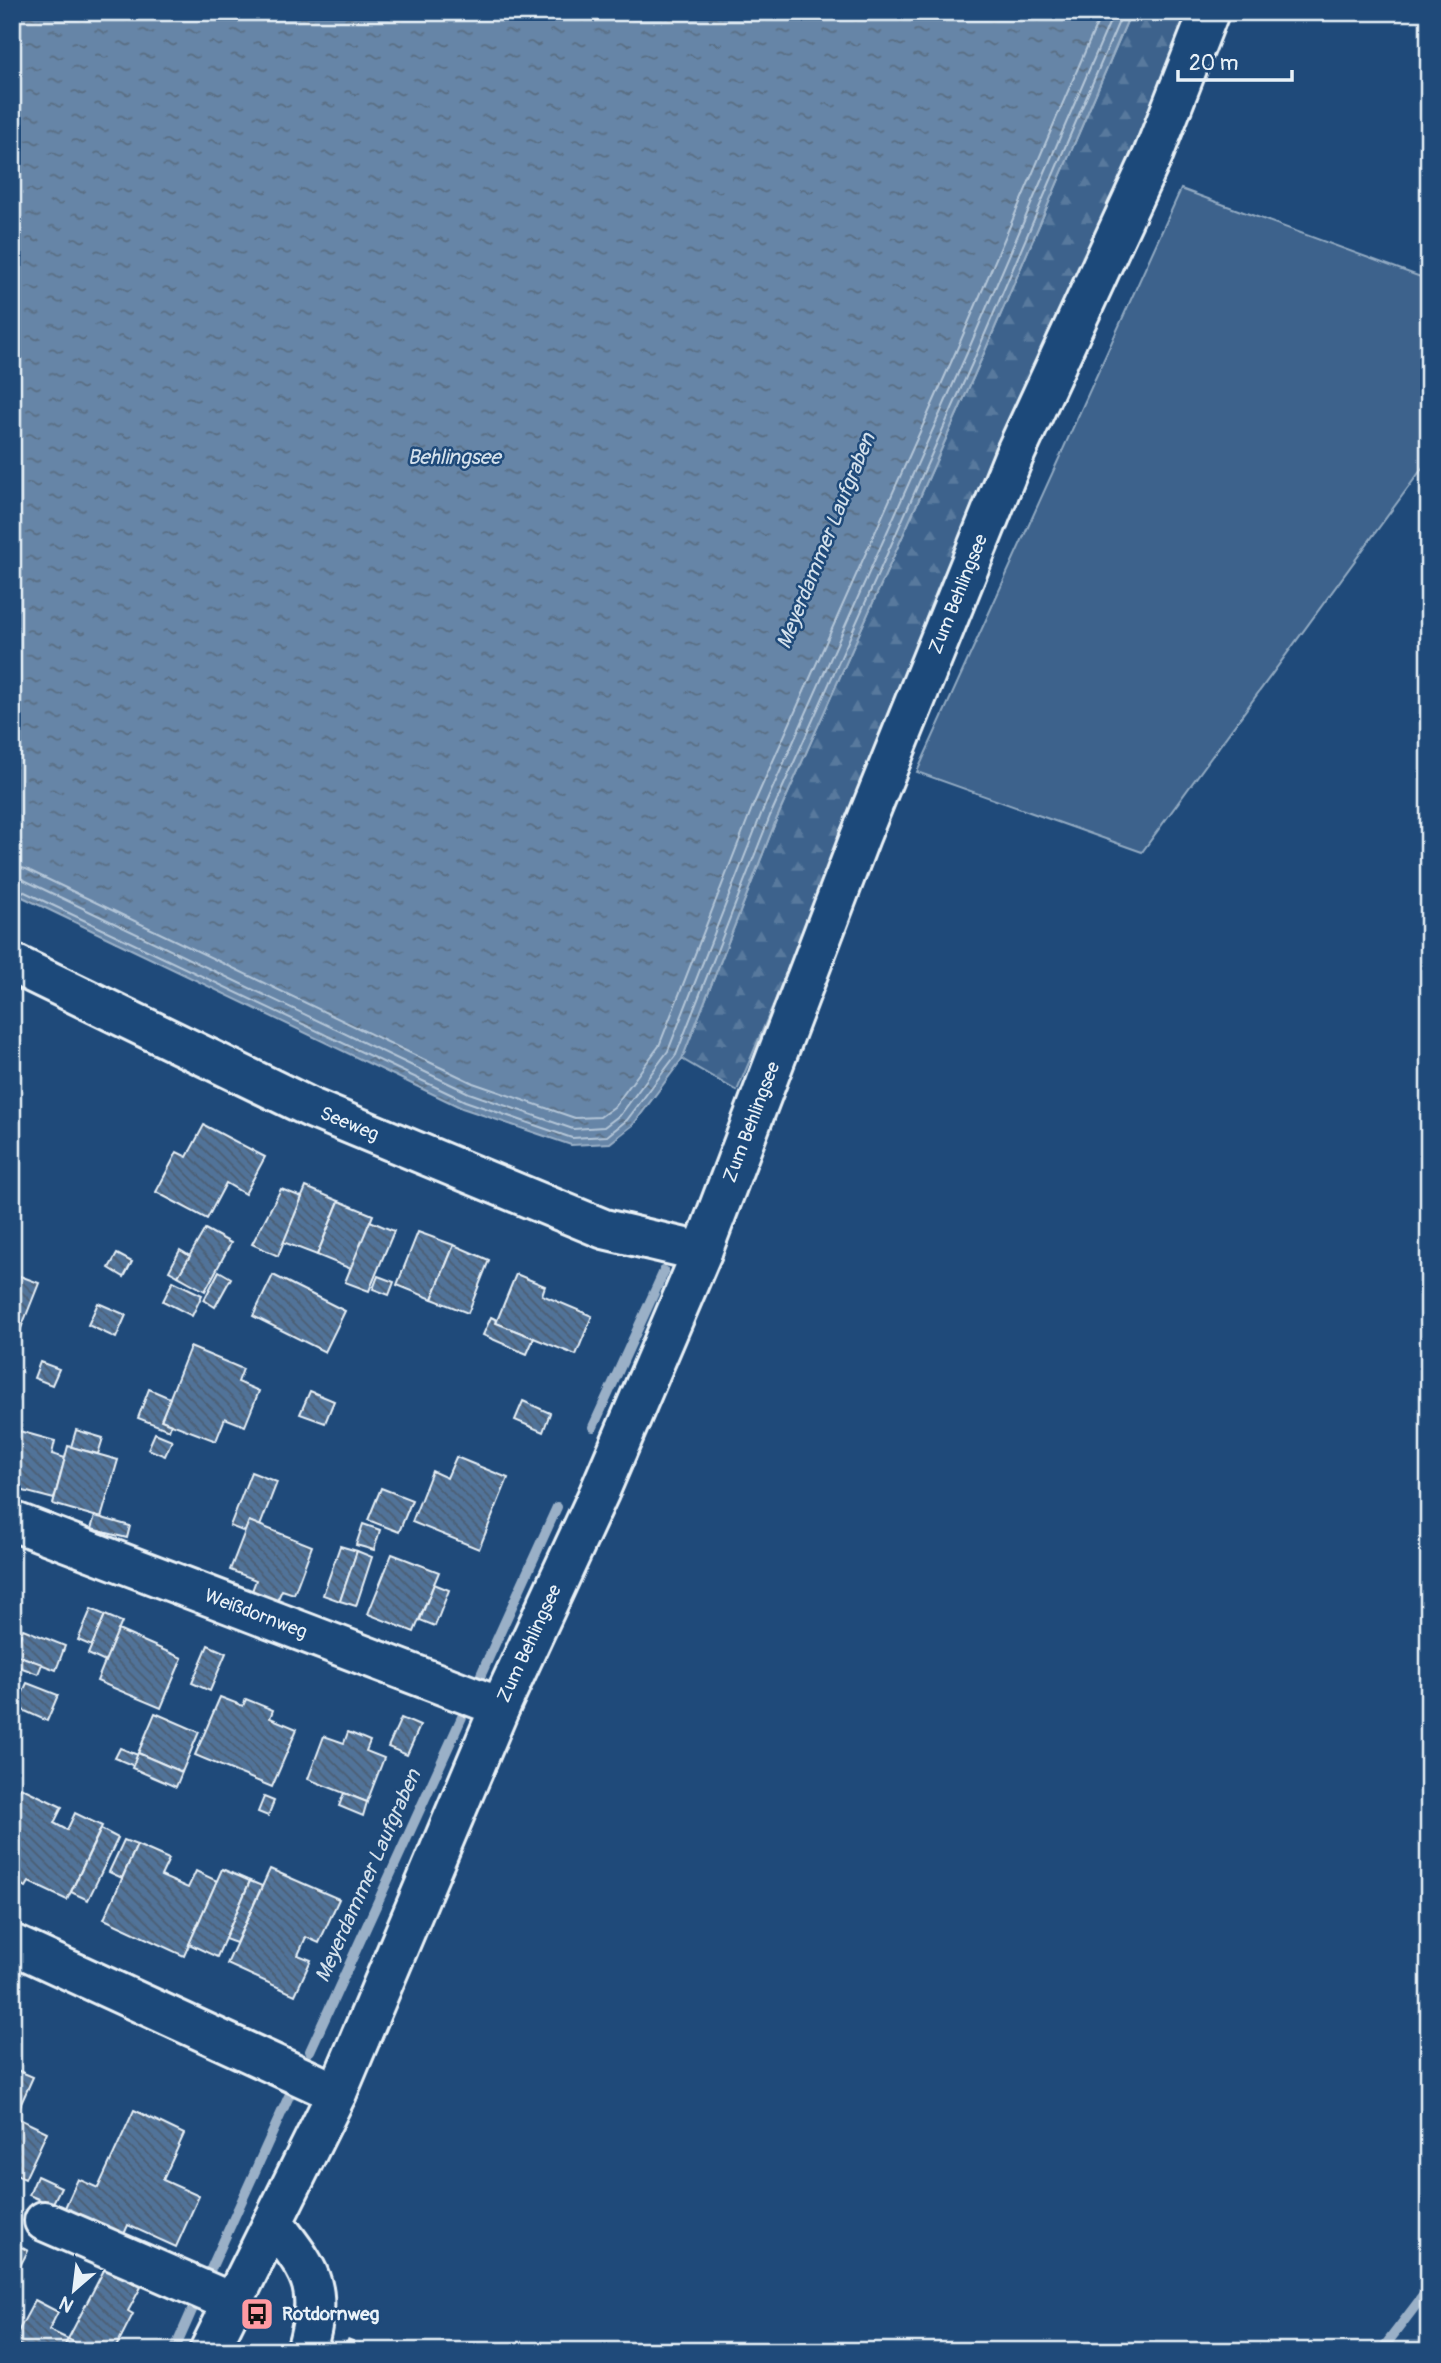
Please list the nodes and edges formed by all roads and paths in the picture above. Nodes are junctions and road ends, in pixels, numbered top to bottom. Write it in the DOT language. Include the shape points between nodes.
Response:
graph roads {
  1 [pos="1209,12"];
  2 [pos="12,962"];
  3 [pos="702,1252"];
  4 [pos="12,1521"];
  5 [pos="500,1707"];
  6 [pos="12,1944"];
  7 [pos="337,2093"];
  8 [pos="44,2221"];
  9 [pos="272,2222"];
  10 [pos="233,2302"];
  11 [pos="209,2351"];
  12 [pos="306,2351"];
  1 -- 3 [label="street, Zum Behlingsee" via="1153,155 1009,468 860,837"];
  2 -- 3 [label="street, Seeweg" via="337,1119 604,1229"];
  3 -- 5 [label="street, Zum Behlingsee" via="599,1493"];
  4 -- 5 [label="street, Weißdornweg"];
  5 -- 7 [label="street, Zum Behlingsee"];
  6 -- 7 [label="street"];
  7 -- 9 [label="street, Zum Behlingsee"];
  8 -- 10 [label="street"];
  9 -- 10 [label="street, Zum Behlingsee"];
  9 -- 12 [label="street" via="310,2272 316,2296"];
  10 -- 11 [label="street, Zum Behlingsee"];
}
